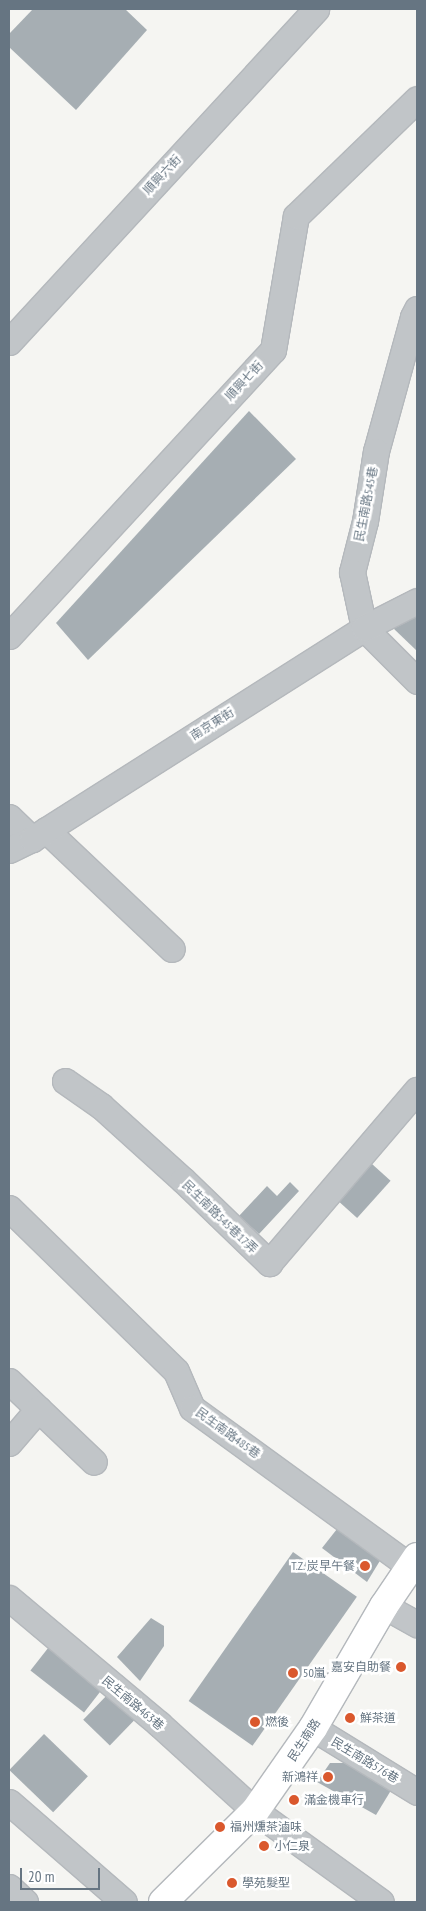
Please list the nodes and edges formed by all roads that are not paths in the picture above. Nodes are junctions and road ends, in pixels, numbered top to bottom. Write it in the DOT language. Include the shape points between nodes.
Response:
graph roads {
  1 [pos="316,9"];
  2 [pos="417,99"];
  3 [pos="417,309"];
  4 [pos="9,342"];
  5 [pos="417,601"];
  6 [pos="364,628"];
  7 [pos="9,636"];
  8 [pos="417,680"];
  9 [pos="9,817"];
  10 [pos="39,834"];
  11 [pos="9,850"];
  12 [pos="172,949"];
  13 [pos="65,1081"];
  14 [pos="417,1090"];
  15 [pos="9,1208"];
  16 [pos="9,1381"];
  17 [pos="38,1409"];
  18 [pos="9,1443"];
  19 [pos="94,1462"];
  20 [pos="414,1562"];
  21 [pos="9,1598"];
  22 [pos="384,1606"];
  23 [pos="417,1624"];
  24 [pos="313,1728"];
  25 [pos="417,1792"];
  26 [pos="9,1802"];
  27 [pos="256,1811"];
  28 [pos="9,1887"];
  29 [pos="25,1902"];
  30 [pos="124,1902"];
  31 [pos="163,1902"];
  32 [pos="381,1902"];
  1 -- 4 [label="street, 順興六街"];
  2 -- 7 [label="street, 順興七街" via="296,216 273,350"];
  3 -- 6 [label="street, 民生南路545巷" via="376,451 365,521 352,572"];
  5 -- 6 [label="street, 南京東街"];
  6 -- 8 [label="street"];
  6 -- 10 [label="street, 南京東街"];
  9 -- 10 [label="street"];
  10 -- 11 [label="street, 南京東街"];
  10 -- 12 [label="street"];
  13 -- 14 [label="street, 民生南路545巷17弄" via="101,1106 268,1264"];
  15 -- 20 [label="street, 民生南路485巷" via="176,1371 192,1408"];
  16 -- 17 [label="street"];
  17 -- 18 [label="street"];
  17 -- 19 [label="street"];
  20 -- 22 [label="main road, 民生南路"];
  21 -- 27 [label="street, 民生南路463巷" via="159,1724"];
  22 -- 23 [label="street"];
  22 -- 24 [label="main road, 民生南路"];
  24 -- 25 [label="street, 民生南路576巷"];
  24 -- 27 [label="main road, 民生南路"];
  26 -- 30 [label="street"];
  27 -- 31 [label="main road, 民生南路"];
  27 -- 32 [label="street, 民生南路463巷"];
  28 -- 29 [label="street"];
}
